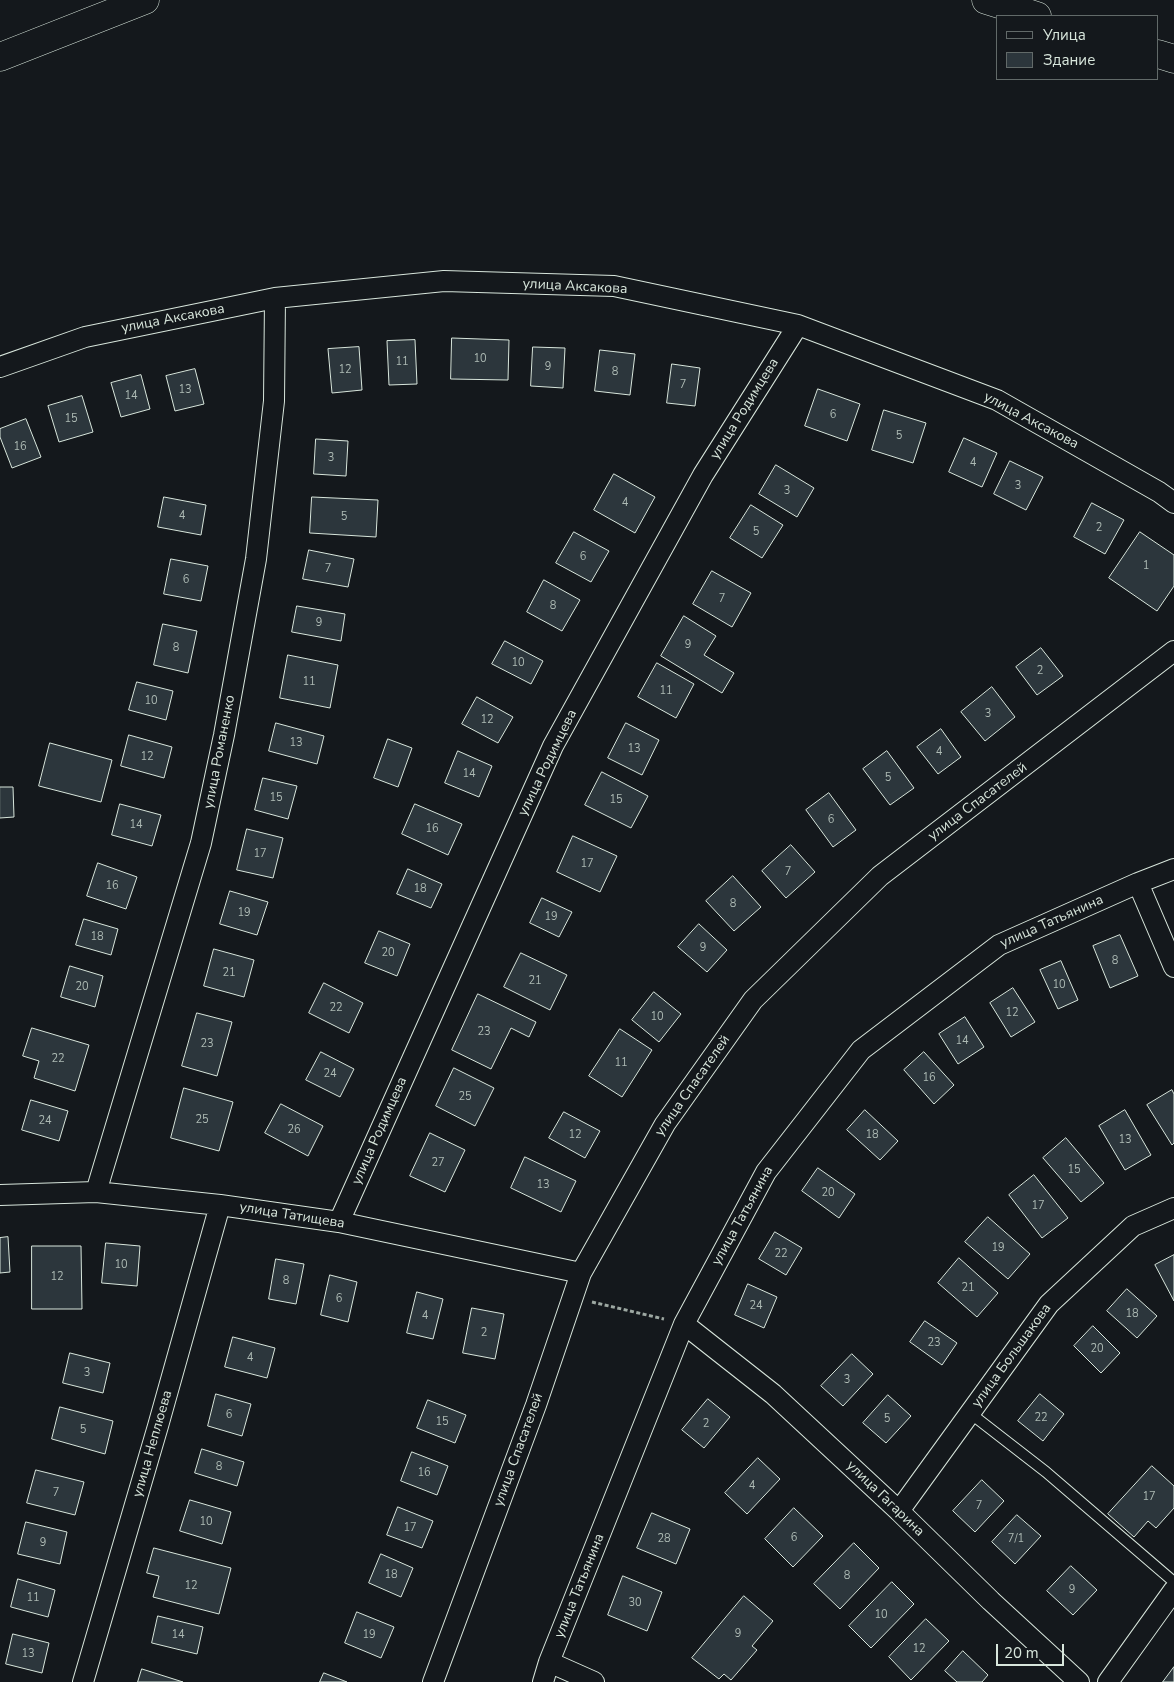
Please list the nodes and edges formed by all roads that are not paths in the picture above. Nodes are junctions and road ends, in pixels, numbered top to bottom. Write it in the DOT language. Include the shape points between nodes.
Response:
graph roads {
  1 [pos="145,0"];
  2 [pos="986,0"];
  3 [pos="1034,15"];
  4 [pos="1159,54"];
  5 [pos="0,57"];
  6 [pos="1174,59"];
  7 [pos="275,298"];
  8 [pos="798,325"];
  9 [pos="0,367"];
  10 [pos="1174,503"];
  11 [pos="1174,651"];
  12 [pos="1174,869"];
  13 [pos="1138,883"];
  14 [pos="1174,967"];
  15 [pos="96,1192"];
  16 [pos="0,1195"];
  17 [pos="220,1205"];
  18 [pos="1174,1208"];
  19 [pos="339,1222"];
  20 [pos="581,1273"];
  21 [pos="684,1324"];
  22 [pos="970,1413"];
  23 [pos="899,1512"];
  24 [pos="1174,1582"];
  25 [pos="1174,1590"];
  26 [pos="549,1662"];
  27 [pos="83,1682"];
  28 [pos="433,1682"];
  29 [pos="543,1682"];
  30 [pos="594,1682"];
  31 [pos="1080,1682"];
  32 [pos="1108,1682"];
  1 -- 5 [label="main road"];
  2 -- 3 [label="main road"];
  4 -- 6 [label="main road"];
  7 -- 8 [label="street, улица Аксакова" via="444,281 614,286"];
  7 -- 9 [label="street, улица Аксакова" via="85,337"];
  7 -- 15 [label="street, улица Романенко" via="274,401 256,559 224,735 201,843"];
  8 -- 10 [label="street, улица Аксакова" via="996,400"];
  8 -- 19 [label="street, улица Родимцева" via="703,475 553,746"];
  11 -- 20 [label="street, улица Спасателей" via="880,876 753,1000 664,1124"];
  12 -- 13 [label="street, улица Татьянина"];
  13 -- 14 [label="street"];
  13 -- 21 [label="street, улица Татьянина" via="999,945 861,1050 766,1172"];
  15 -- 16 [label="street, улица Татищева"];
  15 -- 17 [label="street, улица Татищева"];
  17 -- 19 [label="street, улица Татищева"];
  17 -- 27 [label="street, улица Неплюева"];
  18 -- 22 [label="street, улица Большакова" via="1133,1226 1049,1304"];
  19 -- 20 [label="street, улица Татищева"];
  20 -- 28 [label="street, улица Спасателей" via="536,1405"];
  21 -- 23 [label="street, улица Гагарина" via="774,1394"];
  21 -- 26 [label="street, улица Татьянина"];
  22 -- 23 [label="street, улица Большакова"];
  22 -- 24 [label="lane" via="1046,1472"];
  23 -- 31 [label="street, улица Гагарина" via="990,1602"];
  25 -- 32 [label="street"];
  26 -- 29 [label="street, улица Татьянина"];
  26 -- 30 [label="street"];
}
